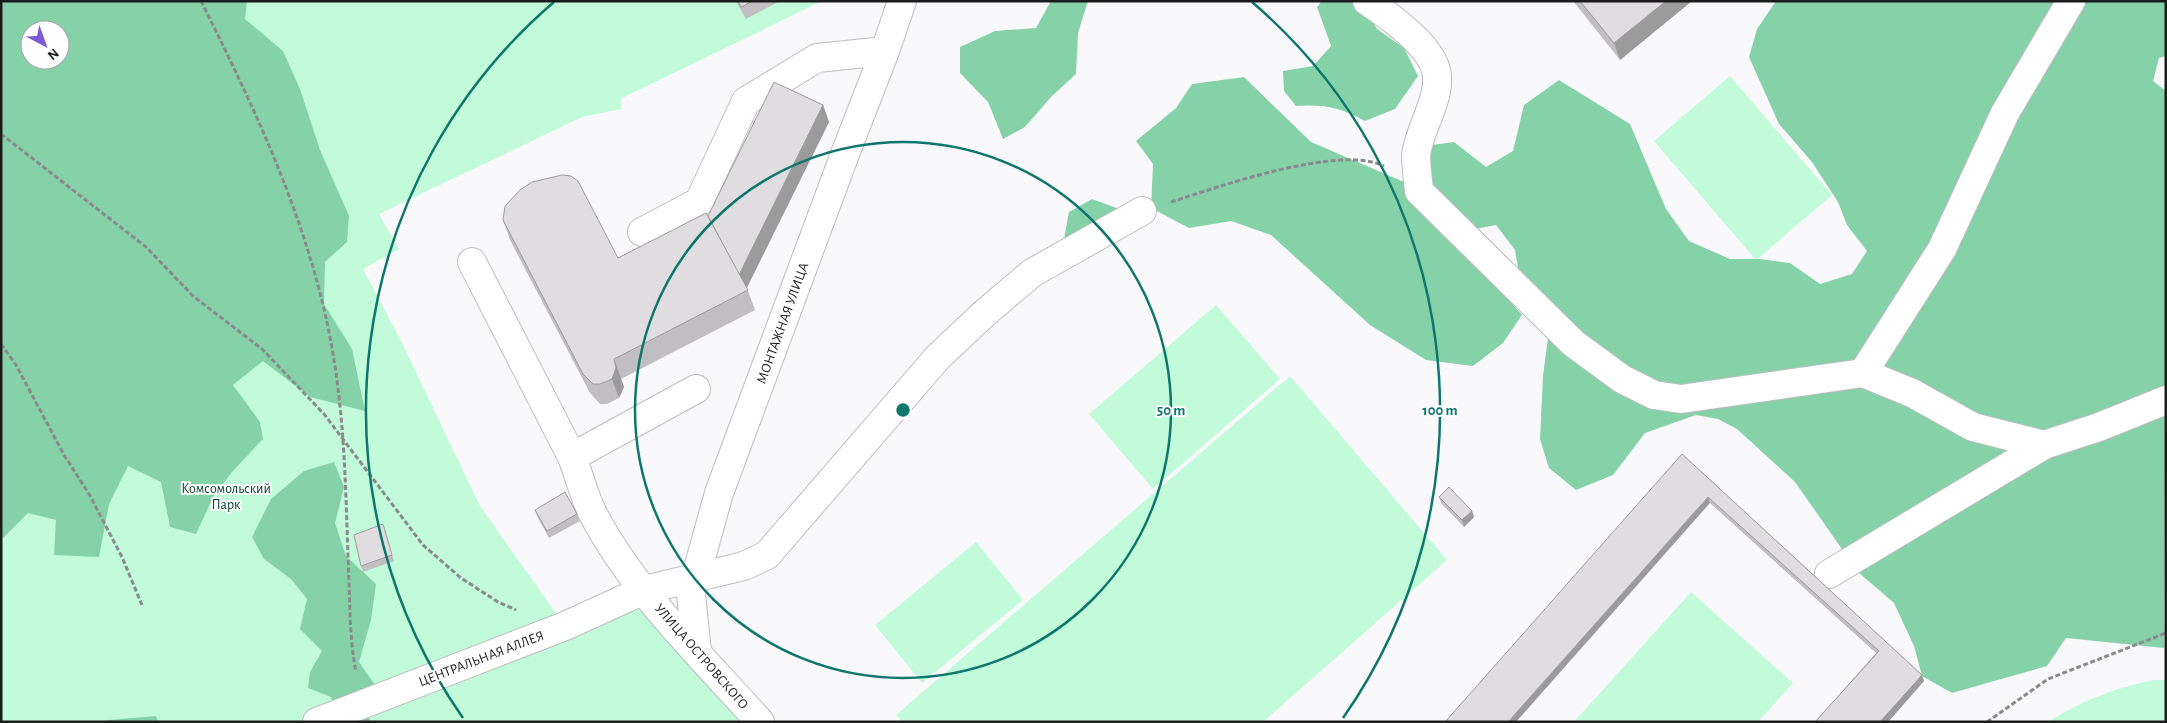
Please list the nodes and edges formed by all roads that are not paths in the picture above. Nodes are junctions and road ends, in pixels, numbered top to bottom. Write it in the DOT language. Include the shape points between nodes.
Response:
graph roads {
  1 [pos="902,1"];
  2 [pos="1368,1"];
  3 [pos="2071,1"];
  4 [pos="885,51"];
  5 [pos="1142,211"];
  6 [pos="642,232"];
  7 [pos="472,262"];
  8 [pos="1863,374"];
  9 [pos="696,388"];
  10 [pos="2166,400"];
  11 [pos="2044,445"];
  12 [pos="572,457"];
  13 [pos="1829,574"];
  14 [pos="694,578"];
  15 [pos="644,590"];
  16 [pos="697,652"];
  17 [pos="317,722"];
  18 [pos="760,722"];
  1 -- 4 [label="street, МОНТАЖНАЯ УЛИЦА"];
  2 -- 8 [label="street" via="1408,33 1436,68 1434,96 1416,155 1419,190 1573,343 1622,379 1654,395 1681,399"];
  3 -- 8 [label="street" via="2005,113 1942,249"];
  4 -- 6 [label="street" via="817,58 746,101 699,202"];
  4 -- 14 [label="street, МОНТАЖНАЯ УЛИЦА" via="725,477"];
  5 -- 14 [label="street, ЦЕНТРАЛЬНАЯ АЛЛЕЯ" via="1032,273 986,312 938,357 767,555 744,566"];
  7 -- 12 [label="street, УЛИЦА ОСТРОВСКОГО"];
  8 -- 11 [label="street" via="1912,393 1972,427"];
  9 -- 12 [label="street"];
  10 -- 11 [label="street"];
  11 -- 13 [label="street"];
  12 -- 15 [label="street, УЛИЦА ОСТРОВСКОГО" via="592,513"];
  14 -- 15 [label="street, ЦЕНТРАЛЬНАЯ АЛЛЕЯ"];
  14 -- 16 [label="street, МОНТАЖНАЯ УЛИЦА" via="691,594"];
  15 -- 16 [label="street, УЛИЦА ОСТРОВСКОГО"];
  15 -- 17 [label="street, ЦЕНТРАЛЬНАЯ АЛЛЕЯ" via="565,626"];
  16 -- 18 [label="street, УЛИЦА ОСТРОВСКОГО"];
}
